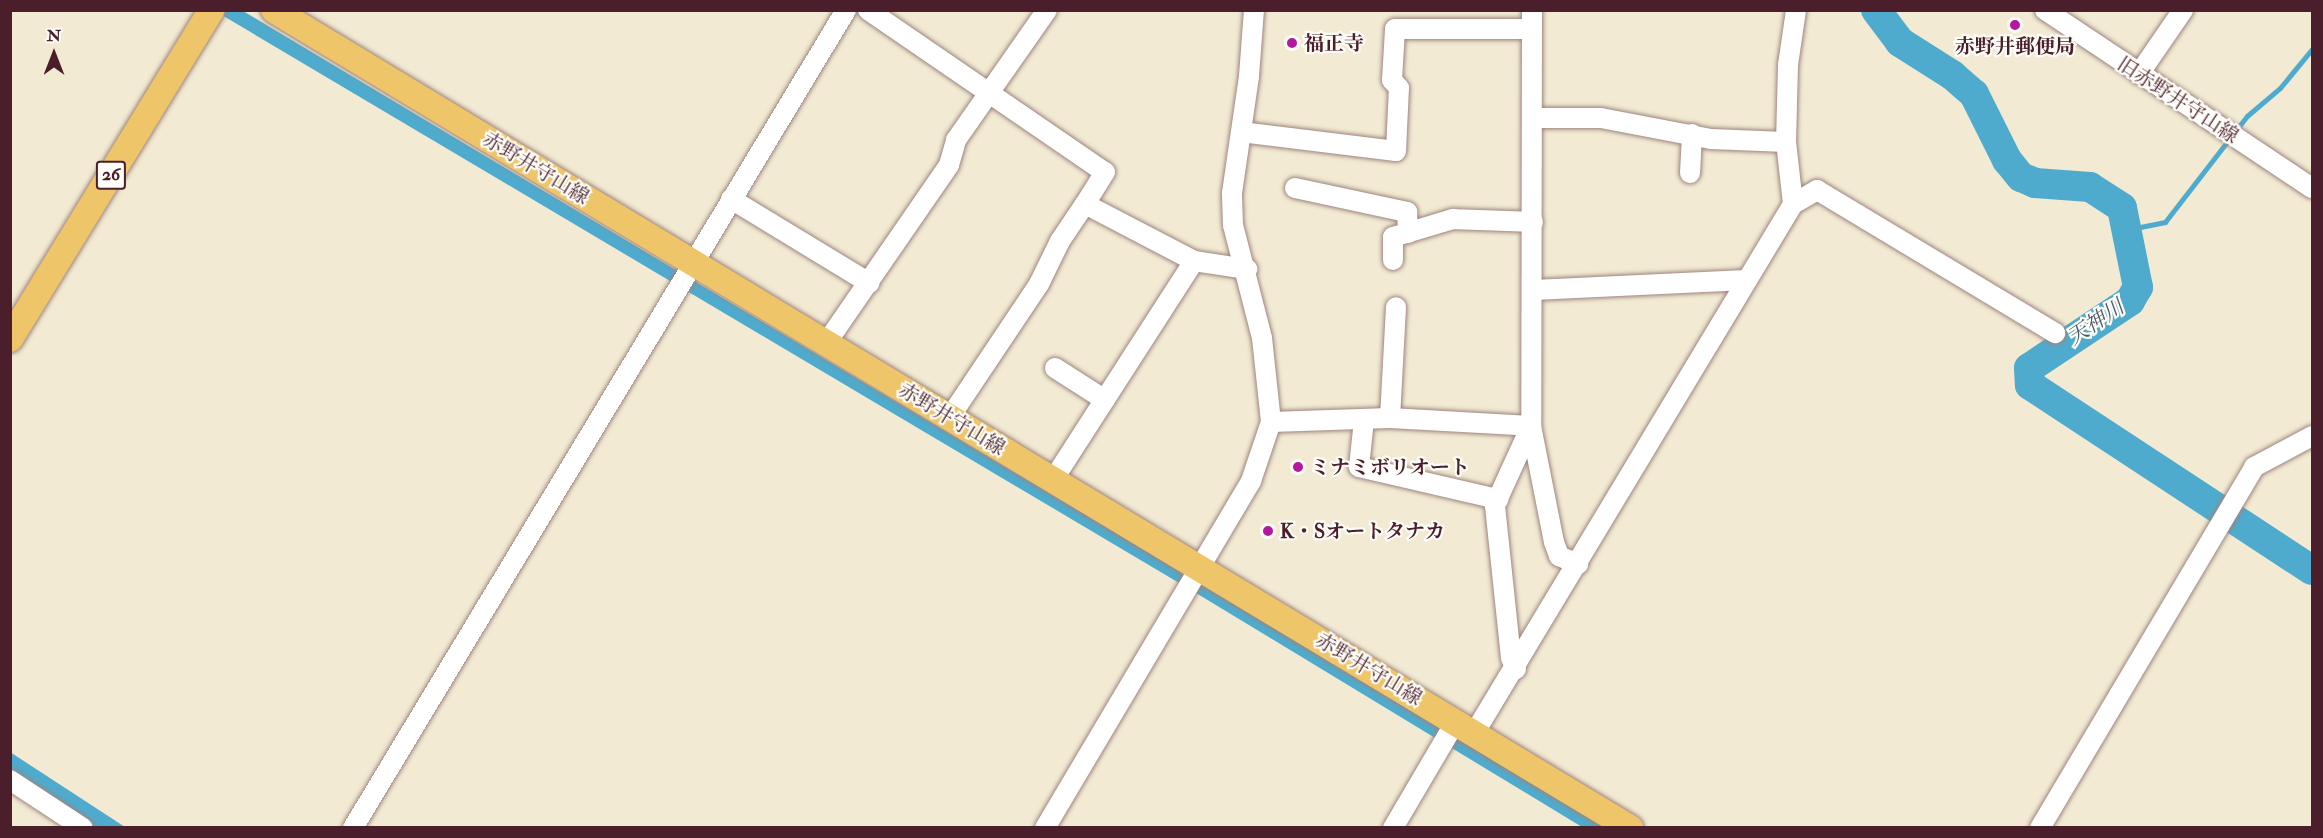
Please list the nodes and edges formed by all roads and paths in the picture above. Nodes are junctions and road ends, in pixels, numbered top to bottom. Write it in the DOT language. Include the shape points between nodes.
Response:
graph roads {
  1 [pos="212,10"];
  2 [pos="274,10"];
  3 [pos="846,10"];
  4 [pos="868,10"];
  5 [pos="1047,10"];
  6 [pos="1254,10"];
  7 [pos="1796,10"];
  8 [pos="2045,10"];
  9 [pos="2183,10"];
  10 [pos="1532,20"];
  11 [pos="2139,74"];
  12 [pos="990,93"];
  13 [pos="1534,118"];
  14 [pos="1241,132"];
  15 [pos="1692,134"];
  16 [pos="1786,142"];
  17 [pos="1690,173"];
  18 [pos="1295,188"];
  19 [pos="2313,188"];
  20 [pos="731,199"];
  21 [pos="1085,204"];
  22 [pos="1792,204"];
  23 [pos="1533,222"];
  24 [pos="1408,233"];
  25 [pos="1393,260"];
  26 [pos="1194,261"];
  27 [pos="693,262"];
  28 [pos="1247,269"];
  29 [pos="1747,280"];
  30 [pos="869,282"];
  31 [pos="1533,290"];
  32 [pos="1396,307"];
  33 [pos="2055,333"];
  34 [pos="10,339"];
  35 [pos="827,342"];
  36 [pos="1055,368"];
  37 [pos="1105,400"];
  38 [pos="950,417"];
  39 [pos="1390,418"];
  40 [pos="1364,420"];
  41 [pos="1271,422"];
  42 [pos="1531,426"];
  43 [pos="2313,436"];
  44 [pos="1053,480"];
  45 [pos="1498,500"];
  46 [pos="1578,564"];
  47 [pos="1201,567"];
  48 [pos="1516,669"];
  49 [pos="1466,727"];
  50 [pos="10,780"];
  51 [pos="83,828"];
  52 [pos="352,828"];
  53 [pos="1045,828"];
  54 [pos="1393,828"];
  55 [pos="1630,828"];
  56 [pos="2040,828"];
  1 -- 34 [label="main road, 26"];
  2 -- 27 [label="main road, 赤野井守山線"];
  3 -- 20 [label="street"];
  4 -- 12 [label="street"];
  5 -- 12 [label="street"];
  6 -- 14 [label="street"];
  7 -- 16 [label="street" via="1788,65"];
  8 -- 11 [label="street, 旧赤野井守山線"];
  9 -- 11 [label="street"];
  10 -- 13 [label="street"];
  10 -- 14 [label="street" via="1395,29 1392,80 1399,88 1396,151"];
  11 -- 19 [label="street, 旧赤野井守山線"];
  12 -- 21 [label="street" via="1105,172"];
  12 -- 30 [label="street" via="956,140 949,165"];
  13 -- 15 [label="street" via="1601,118"];
  13 -- 23 [label="street"];
  14 -- 28 [label="street" via="1233,215"];
  15 -- 16 [label="street" via="1711,139"];
  15 -- 17 [label="street"];
  16 -- 22 [label="street"];
  18 -- 24 [label="street" via="1407,212"];
  20 -- 27 [label="street"];
  20 -- 30 [label="street"];
  21 -- 26 [label="street"];
  21 -- 38 [label="street" via="1060,241 1039,284"];
  22 -- 29 [label="street"];
  22 -- 33 [label="street" via="1817,190"];
  23 -- 24 [label="street" via="1453,219"];
  23 -- 31 [label="street"];
  24 -- 25 [label="street" via="1393,237"];
  26 -- 28 [label="street"];
  26 -- 37 [label="street"];
  27 -- 35 [label="main road, 赤野井守山線"];
  27 -- 52 [label="street"];
  28 -- 41 [label="street" via="1262,338"];
  29 -- 31 [label="street"];
  29 -- 46 [label="street"];
  30 -- 35 [label="street"];
  31 -- 42 [label="street"];
  32 -- 39 [label="street"];
  35 -- 38 [label="main road, 赤野井守山線"];
  36 -- 37 [label="street"];
  37 -- 44 [label="street"];
  38 -- 44 [label="main road, 赤野井守山線"];
  39 -- 40 [label="street"];
  39 -- 42 [label="street"];
  40 -- 41 [label="street"];
  40 -- 45 [label="street" via="1359,467"];
  41 -- 47 [label="street" via="1251,481"];
  42 -- 45 [label="street"];
  42 -- 46 [label="street" via="1554,542 1559,556"];
  43 -- 56 [label="street" via="2254,467"];
  44 -- 47 [label="main road, 赤野井守山線"];
  45 -- 48 [label="street" via="1500,568 1511,658"];
  46 -- 48 [label="street"];
  47 -- 49 [label="main road, 赤野井守山線"];
  47 -- 53 [label="street"];
  48 -- 49 [label="street"];
  49 -- 54 [label="street"];
  49 -- 55 [label="main road, 赤野井守山線"];
  50 -- 51 [label="street"];
}
